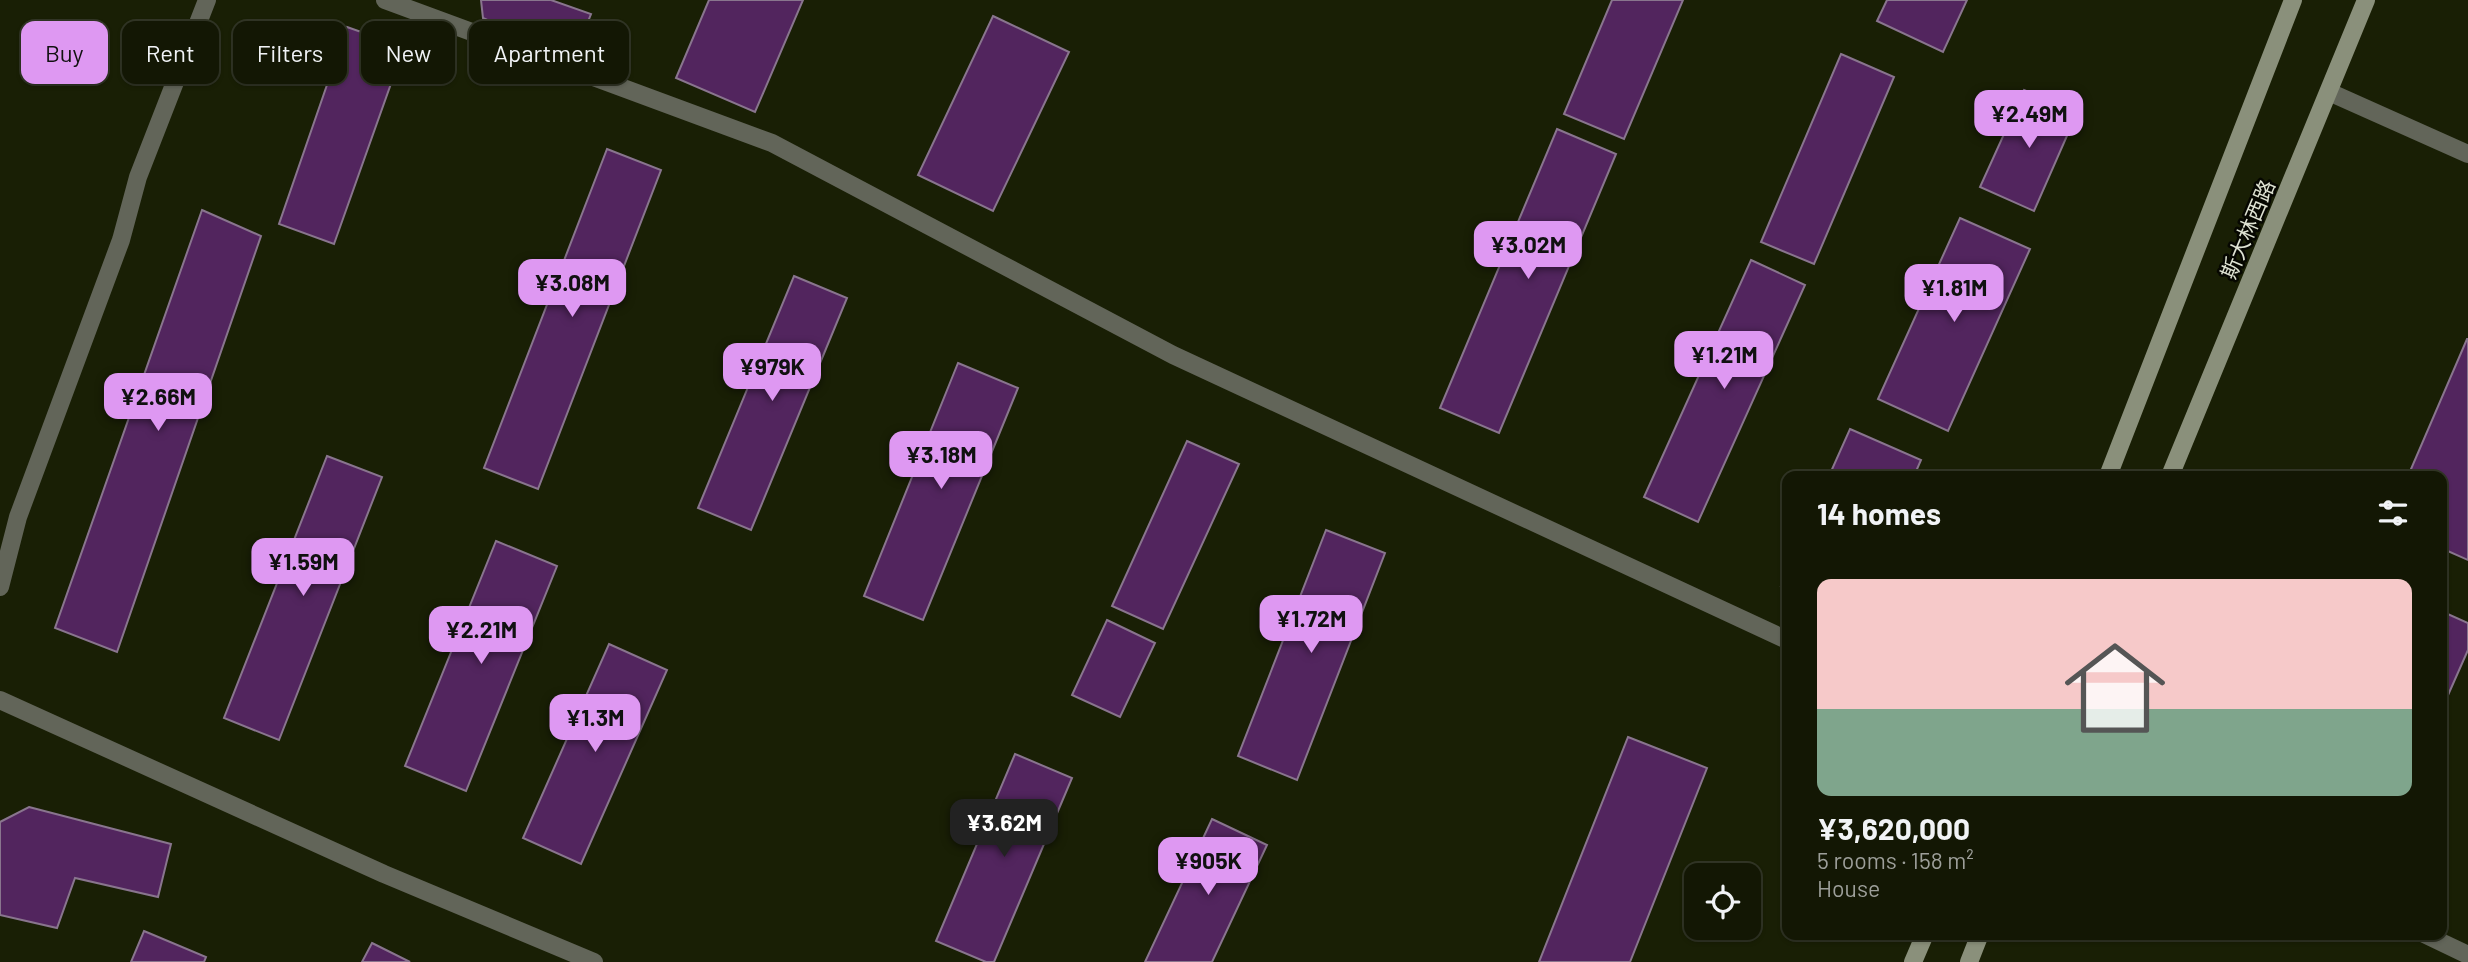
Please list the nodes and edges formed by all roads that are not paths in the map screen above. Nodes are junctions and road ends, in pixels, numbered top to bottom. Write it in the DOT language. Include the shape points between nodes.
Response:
graph roads {
  1 [pos="207,0"];
  2 [pos="385,0"];
  3 [pos="2293,0"];
  4 [pos="2366,0"];
  5 [pos="2329,92"];
  6 [pos="2468,154"];
  7 [pos="2110,471"];
  8 [pos="2172,471"];
  9 [pos="0,587"];
  10 [pos="1782,638"];
  11 [pos="0,700"];
  12 [pos="1922,940"];
  13 [pos="1978,940"];
  14 [pos="2437,940"];
  15 [pos="2468,955"];
  16 [pos="594,962"];
  17 [pos="1913,962"];
  18 [pos="1969,962"];
  1 -- 9 [label="street" via="138,177 121,240 18,517"];
  2 -- 10 [label="street" via="772,144 1173,355"];
  3 -- 7 [label="main road, 斯大林西路"];
  4 -- 5 [label="main road, 斯大林西路"];
  5 -- 6 [label="street"];
  5 -- 8 [label="main road, 斯大林西路"];
  11 -- 16 [label="street" via="384,874"];
  12 -- 17 [label="main road"];
  13 -- 18 [label="main road"];
  14 -- 15 [label="street"];
}
